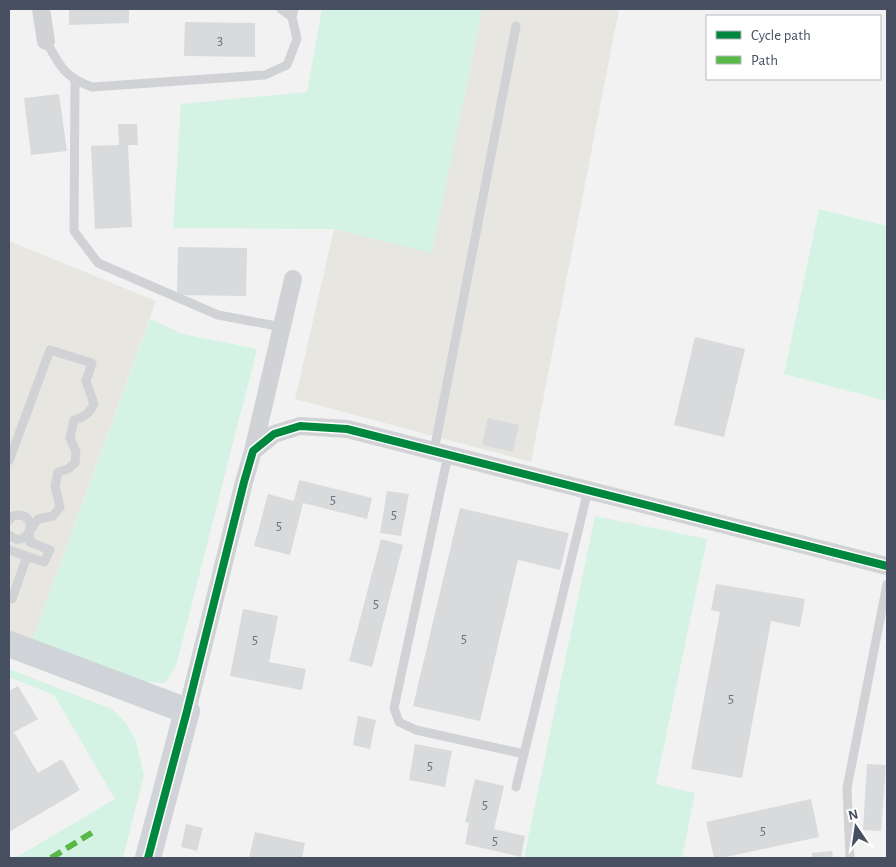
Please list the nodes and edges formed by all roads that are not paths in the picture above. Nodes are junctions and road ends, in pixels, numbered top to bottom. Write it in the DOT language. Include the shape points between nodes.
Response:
graph roads {
  1 [pos="41,9"];
  2 [pos="281,9"];
  3 [pos="293,13"];
  4 [pos="516,26"];
  5 [pos="46,40"];
  6 [pos="76,81"];
  7 [pos="293,279"];
  8 [pos="282,327"];
  9 [pos="253,451"];
  10 [pos="441,453"];
  11 [pos="9,462"];
  12 [pos="588,490"];
  13 [pos="9,520"];
  14 [pos="29,532"];
  15 [pos="9,535"];
  16 [pos="9,550"];
  17 [pos="27,556"];
  18 [pos="887,566"];
  19 [pos="887,584"];
  20 [pos="9,598"];
  21 [pos="9,644"];
  22 [pos="187,711"];
  23 [pos="524,754"];
  24 [pos="516,788"];
  25 [pos="151,856"];
  26 [pos="850,858"];
  1 -- 5 [label="street"];
  2 -- 3 [label="lane"];
  3 -- 6 [label="lane" via="297,39 286,65 265,75 92,87"];
  4 -- 10 [label="lane"];
  5 -- 6 [label="lane" via="60,67"];
  6 -- 8 [label="lane" via="74,231 98,263 218,315"];
  7 -- 8 [label="street"];
  8 -- 9 [label="street"];
  9 -- 10 [label="street" via="274,434 300,426 347,429"];
  9 -- 22 [label="street"];
  10 -- 12 [label="street"];
  10 -- 23 [label="lane" via="394,708 399,722 416,730"];
  11 -- 14 [label="lane" via="50,350 92,363 86,381 94,404 89,413 74,420 70,438 76,452 75,463 58,472 54,486 60,507 53,516 38,519"];
  12 -- 18 [label="street"];
  12 -- 23 [label="lane"];
  13 -- 14 [label="lane" via="17,515 23,516 28,520"];
  14 -- 15 [label="lane" via="19,539"];
  14 -- 17 [label="lane" via="30,542 50,550 44,562"];
  16 -- 17 [label="lane"];
  17 -- 20 [label="lane" via="12,599"];
  19 -- 26 [label="lane" via="847,788"];
  21 -- 22 [label="street"];
  22 -- 25 [label="street"];
  23 -- 24 [label="lane"];
}
